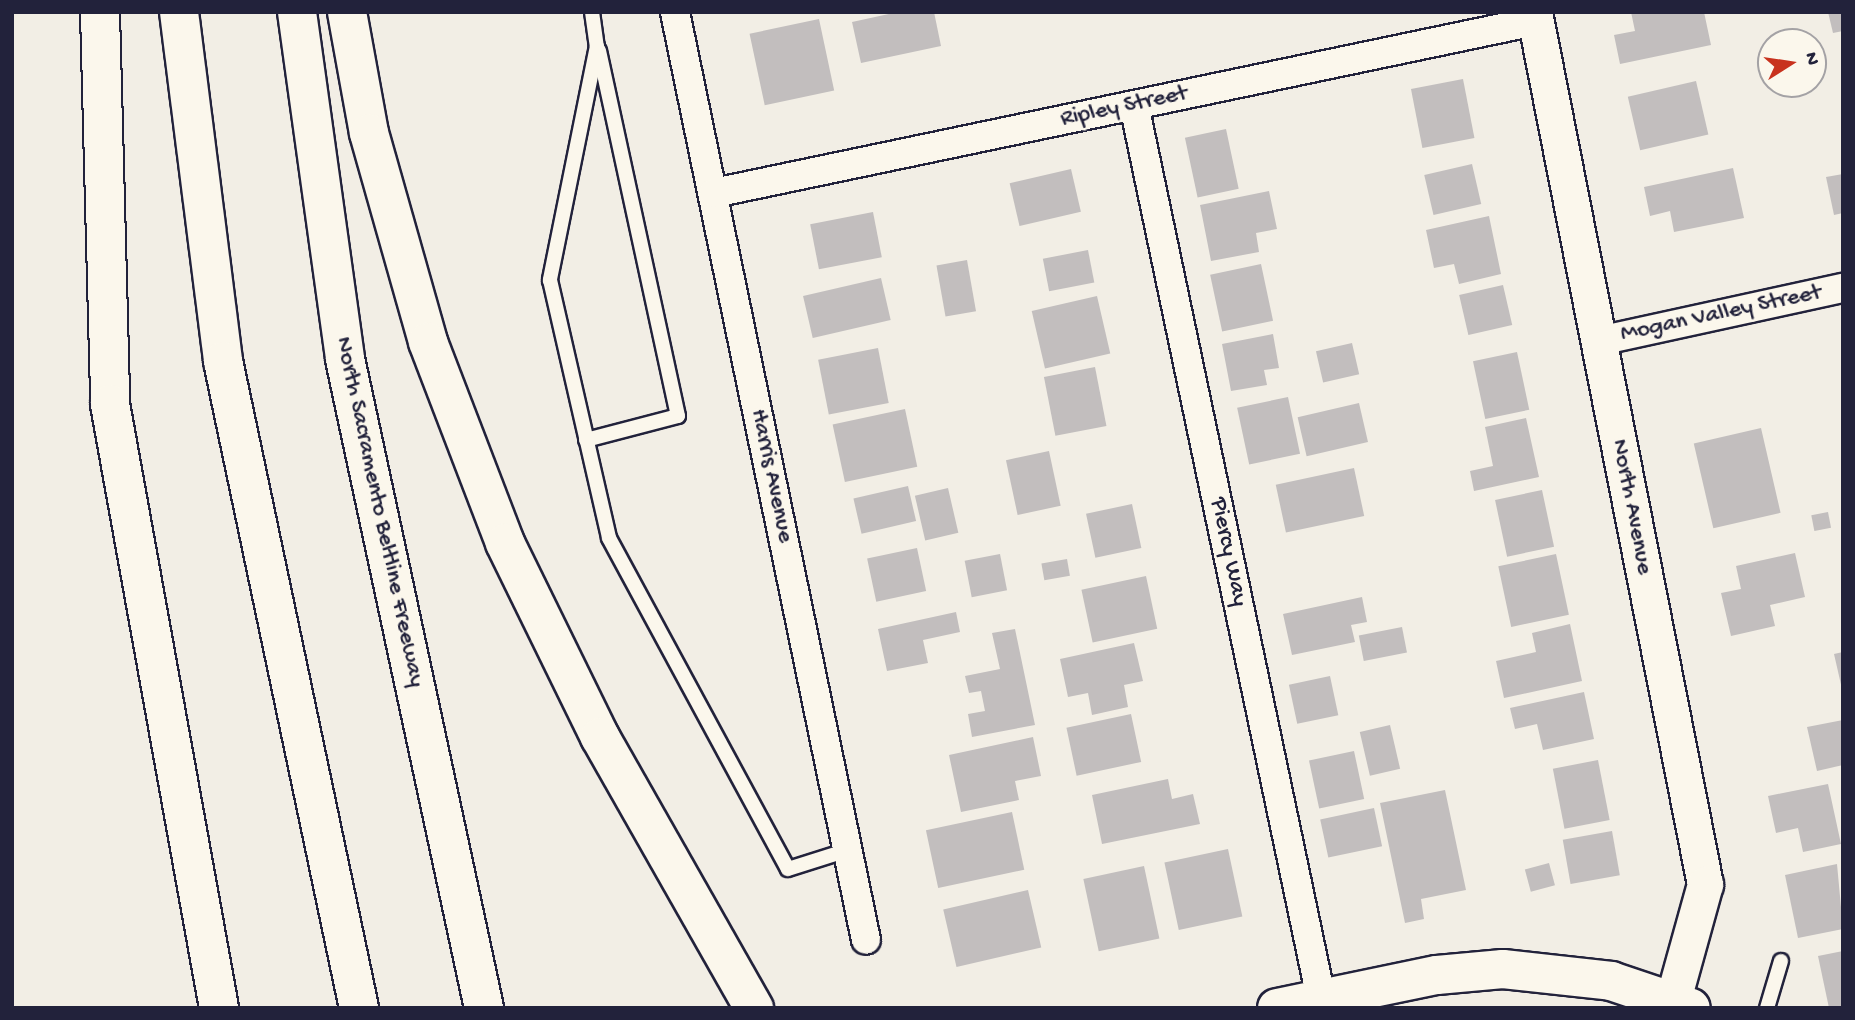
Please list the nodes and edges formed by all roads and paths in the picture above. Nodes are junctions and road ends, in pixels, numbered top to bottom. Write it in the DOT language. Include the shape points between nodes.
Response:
graph roads {
  1 [pos="100,12"];
  2 [pos="179,12"];
  3 [pos="297,12"];
  4 [pos="347,12"];
  5 [pos="592,12"];
  6 [pos="675,12"];
  7 [pos="1534,17"];
  8 [pos="597,46"];
  9 [pos="1134,105"];
  10 [pos="714,193"];
  11 [pos="1843,288"];
  12 [pos="1599,341"];
  13 [pos="586,440"];
  14 [pos="848,850"];
  15 [pos="866,940"];
  16 [pos="1781,961"];
  17 [pos="1393,996"];
  18 [pos="1321,998"];
  19 [pos="1682,1003"];
  20 [pos="219,1008"];
  21 [pos="359,1008"];
  22 [pos="484,1008"];
  23 [pos="754,1008"];
  24 [pos="1277,1008"];
  25 [pos="1767,1008"];
  1 -- 20 [label="main road" via="110,404"];
  2 -- 21 [label="main road" via="223,361"];
  3 -- 22 [label="main road, North Sacramento Beltline Freeway" via="345,359"];
  4 -- 23 [label="main road" via="369,133 428,342 505,543 600,737"];
  5 -- 8 [label="lane"];
  6 -- 10 [label="street, Harris Avenue"];
  7 -- 9 [label="street, Ripley Street"];
  7 -- 12 [label="street, North Avenue"];
  8 -- 13 [label="lane" via="550,280"];
  8 -- 13 [label="lane" via="678,416"];
  9 -- 10 [label="street, Ripley Street"];
  9 -- 18 [label="street, Piercy Way"];
  10 -- 14 [label="street, Harris Avenue"];
  11 -- 12 [label="street, Mogan Valley Street"];
  12 -- 19 [label="street, North Avenue" via="1705,884"];
  13 -- 14 [label="lane" via="609,538 788,869"];
  14 -- 15 [label="street, Harris Avenue"];
  16 -- 25 [label="lane"];
  17 -- 18 [label="main road"];
  17 -- 19 [label="main road" via="1503,970 1574,975"];
  18 -- 24 [label="main road"];
}
